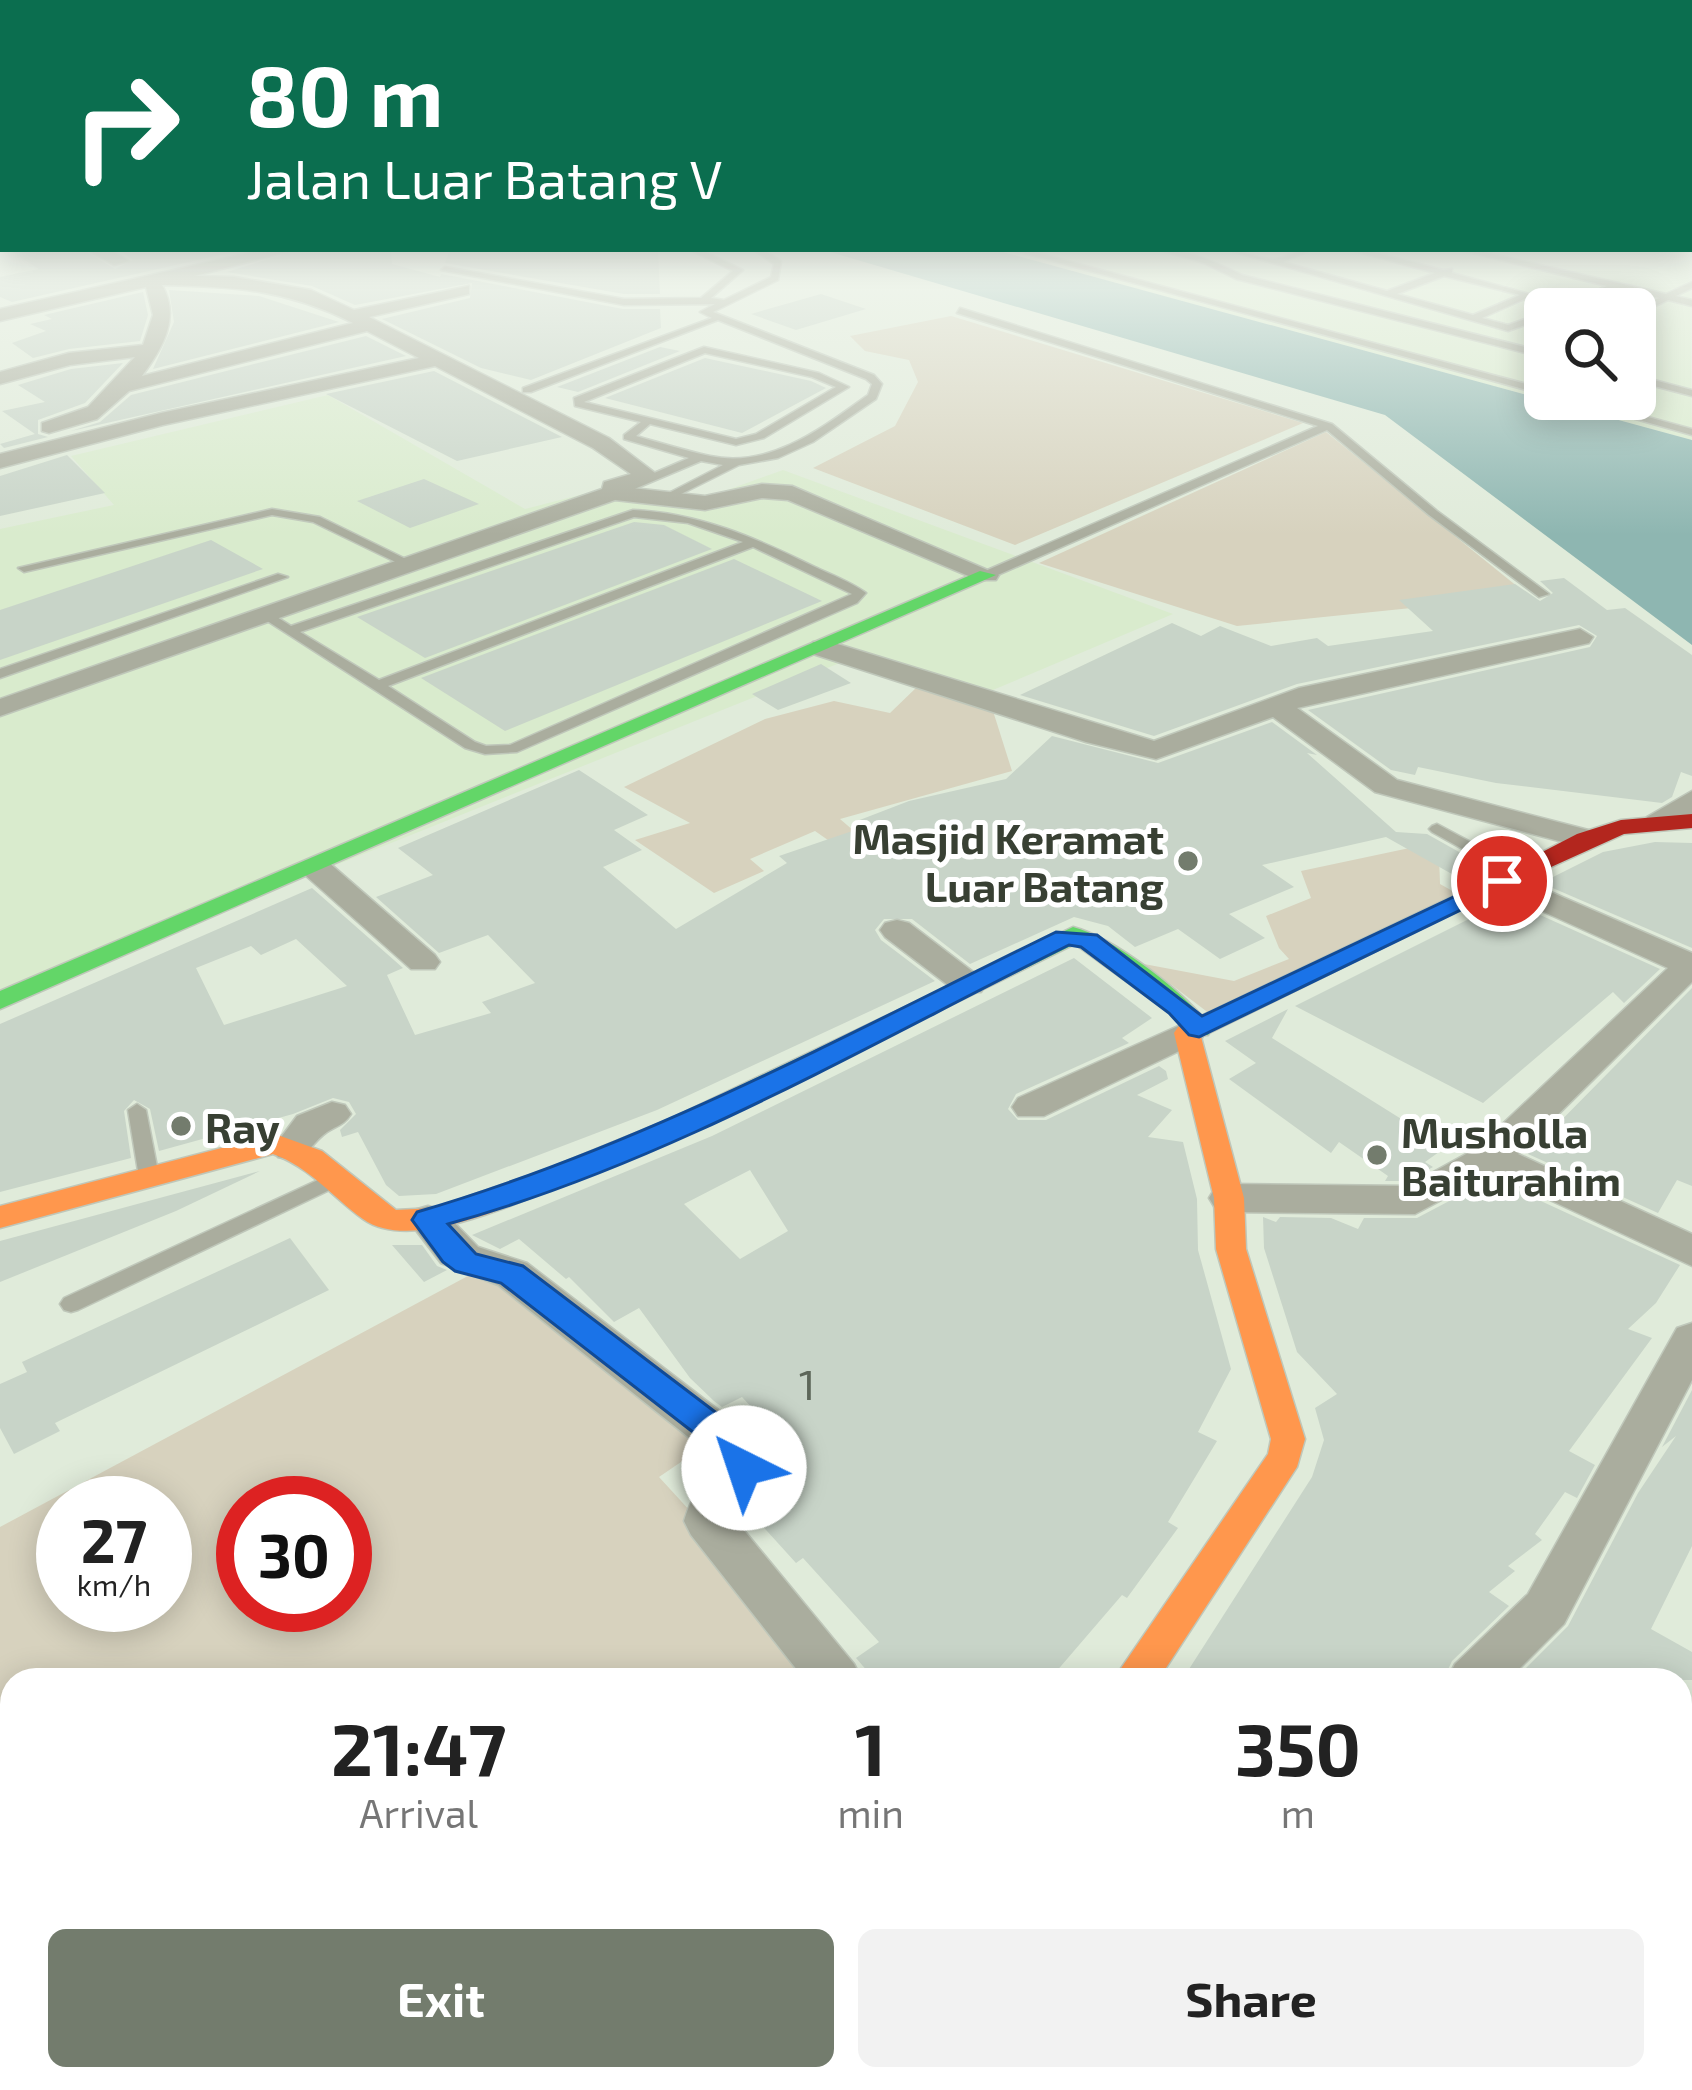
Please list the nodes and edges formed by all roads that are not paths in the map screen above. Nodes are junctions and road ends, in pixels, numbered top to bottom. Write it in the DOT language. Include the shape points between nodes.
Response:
graph roads {
  1 [pos="152,340"];
  2 [pos="293,340"];
  3 [pos="402,340"];
  4 [pos="663,340"];
  5 [pos="771,340"];
  6 [pos="1051,340"];
  7 [pos="1350,340"];
  8 [pos="1484,340"];
  9 [pos="148,350"];
  10 [pos="1524,350"];
  11 [pos="439,359"];
  12 [pos="0,378"];
  13 [pos="1656,384"];
  14 [pos="1524,386"];
  15 [pos="122,387"];
  16 [pos="527,390"];
  17 [pos="1692,393"];
  18 [pos="1648,420"];
  19 [pos="645,424"];
  20 [pos="1328,426"];
  21 [pos="1692,432"];
  22 [pos="690,434"];
  23 [pos="0,443"];
  24 [pos="671,449"];
  25 [pos="701,457"];
  26 [pos="0,461"];
  27 [pos="735,463"];
  28 [pos="613,493"];
  29 [pos="667,498"];
  30 [pos="578,505"];
  31 [pos="750,544"];
  32 [pos="412,565"];
  33 [pos="24,568"];
  34 [pos="987,575"];
  35 [pos="282,577"];
  36 [pos="1543,594"];
  37 [pos="264,615"];
  38 [pos="289,631"];
  39 [pos="1580,637"];
  40 [pos="822,648"];
  41 [pos="0,674"];
  42 [pos="381,684"];
  43 [pos="1276,706"];
  44 [pos="0,708"];
  45 [pos="1692,800"];
  46 [pos="1692,821"];
  47 [pos="1658,823"];
  48 [pos="1437,829"];
  49 [pos="1585,839"];
  50 [pos="316,868"];
  51 [pos="1510,877"];
  52 [pos="897,930"];
  53 [pos="423,962"];
  54 [pos="1691,965"];
  55 [pos="970,985"];
  56 [pos="0,1000"];
  57 [pos="1193,1031"];
  58 [pos="1031,1107"];
  59 [pos="137,1109"];
  60 [pos="332,1114"];
  61 [pos="292,1148"];
  62 [pos="1492,1157"];
  63 [pos="149,1177"];
  64 [pos="335,1179"];
  65 [pos="1228,1198"];
  66 [pos="0,1216"];
  67 [pos="428,1220"];
  68 [pos="1692,1251"];
  69 [pos="71,1304"];
  70 [pos="1692,1339"];
  71 [pos="826,1668"];
  72 [pos="1144,1668"];
  73 [pos="1485,1668"];
  1 -- 9 [label="street"];
  2 -- 15 [label="street"];
  3 -- 11 [label="street"];
  4 -- 16 [label="lane"];
  5 -- 27 [label="lane" via="877,384 872,397 826,429"];
  6 -- 20 [label="lane"];
  7 -- 14 [label="lane"];
  8 -- 10 [label="lane"];
  9 -- 12 [label="street"];
  9 -- 15 [label="street"];
  11 -- 26 [label="street"];
  11 -- 30 [label="street" via="648,476"];
  13 -- 17 [label="lane"];
  15 -- 23 [label="street" via="90,414"];
  18 -- 21 [label="lane"];
  19 -- 22 [label="lane"];
  19 -- 22 [label="lane" via="578,400 704,350 844,387 760,436 736,442"];
  19 -- 24 [label="lane" via="628,437"];
  20 -- 34 [label="lane"];
  20 -- 36 [label="lane"];
  22 -- 24 [label="lane"];
  24 -- 25 [label="lane"];
  25 -- 27 [label="lane"];
  25 -- 28 [label="lane"];
  27 -- 29 [label="lane"];
  28 -- 29 [label="street"];
  28 -- 30 [label="street"];
  29 -- 34 [label="street" via="705,503 792,493"];
  30 -- 32 [label="street"];
  31 -- 38 [label="lane" via="709,524 634,513"];
  31 -- 42 [label="lane"];
  31 -- 42 [label="lane" via="860,593 512,749 470,745"];
  32 -- 33 [label="lane" via="316,519 272,512"];
  32 -- 37 [label="street"];
  34 -- 40 [label="street"];
  35 -- 41 [label="lane"];
  37 -- 38 [label="lane"];
  37 -- 44 [label="street"];
  38 -- 42 [label="lane"];
  39 -- 43 [label="street"];
  40 -- 43 [label="street" via="1144,749"];
  40 -- 50 [label="street"];
  43 -- 49 [label="street" via="1366,776 1408,795"];
  45 -- 47 [label="street"];
  46 -- 47 [label="street"];
  47 -- 49 [label="street"];
  48 -- 51 [label="lane"];
  49 -- 51 [label="street"];
  50 -- 53 [label="street"];
  50 -- 56 [label="street"];
  51 -- 54 [label="street"];
  51 -- 57 [label="street"];
  52 -- 55 [label="street"];
  54 -- 62 [label="street"];
  55 -- 57 [label="street" via="1080,936 1179,1007"];
  55 -- 67 [label="street" via="678,1127"];
  57 -- 58 [label="street"];
  57 -- 65 [label="street"];
  59 -- 63 [label="lane"];
  60 -- 61 [label="street"];
  61 -- 63 [label="street" via="275,1144"];
  61 -- 64 [label="street"];
  62 -- 65 [label="street" via="1415,1200"];
  62 -- 68 [label="street"];
  63 -- 66 [label="street"];
  64 -- 67 [label="street" via="376,1214"];
  64 -- 69 [label="lane"];
  65 -- 72 [label="street" via="1231,1249 1288,1439 1285,1457"];
  67 -- 71 [label="street" via="466,1263 512,1274 735,1448 742,1480 715,1499 708,1521"];
  70 -- 73 [label="street" via="1546,1609"];
}
